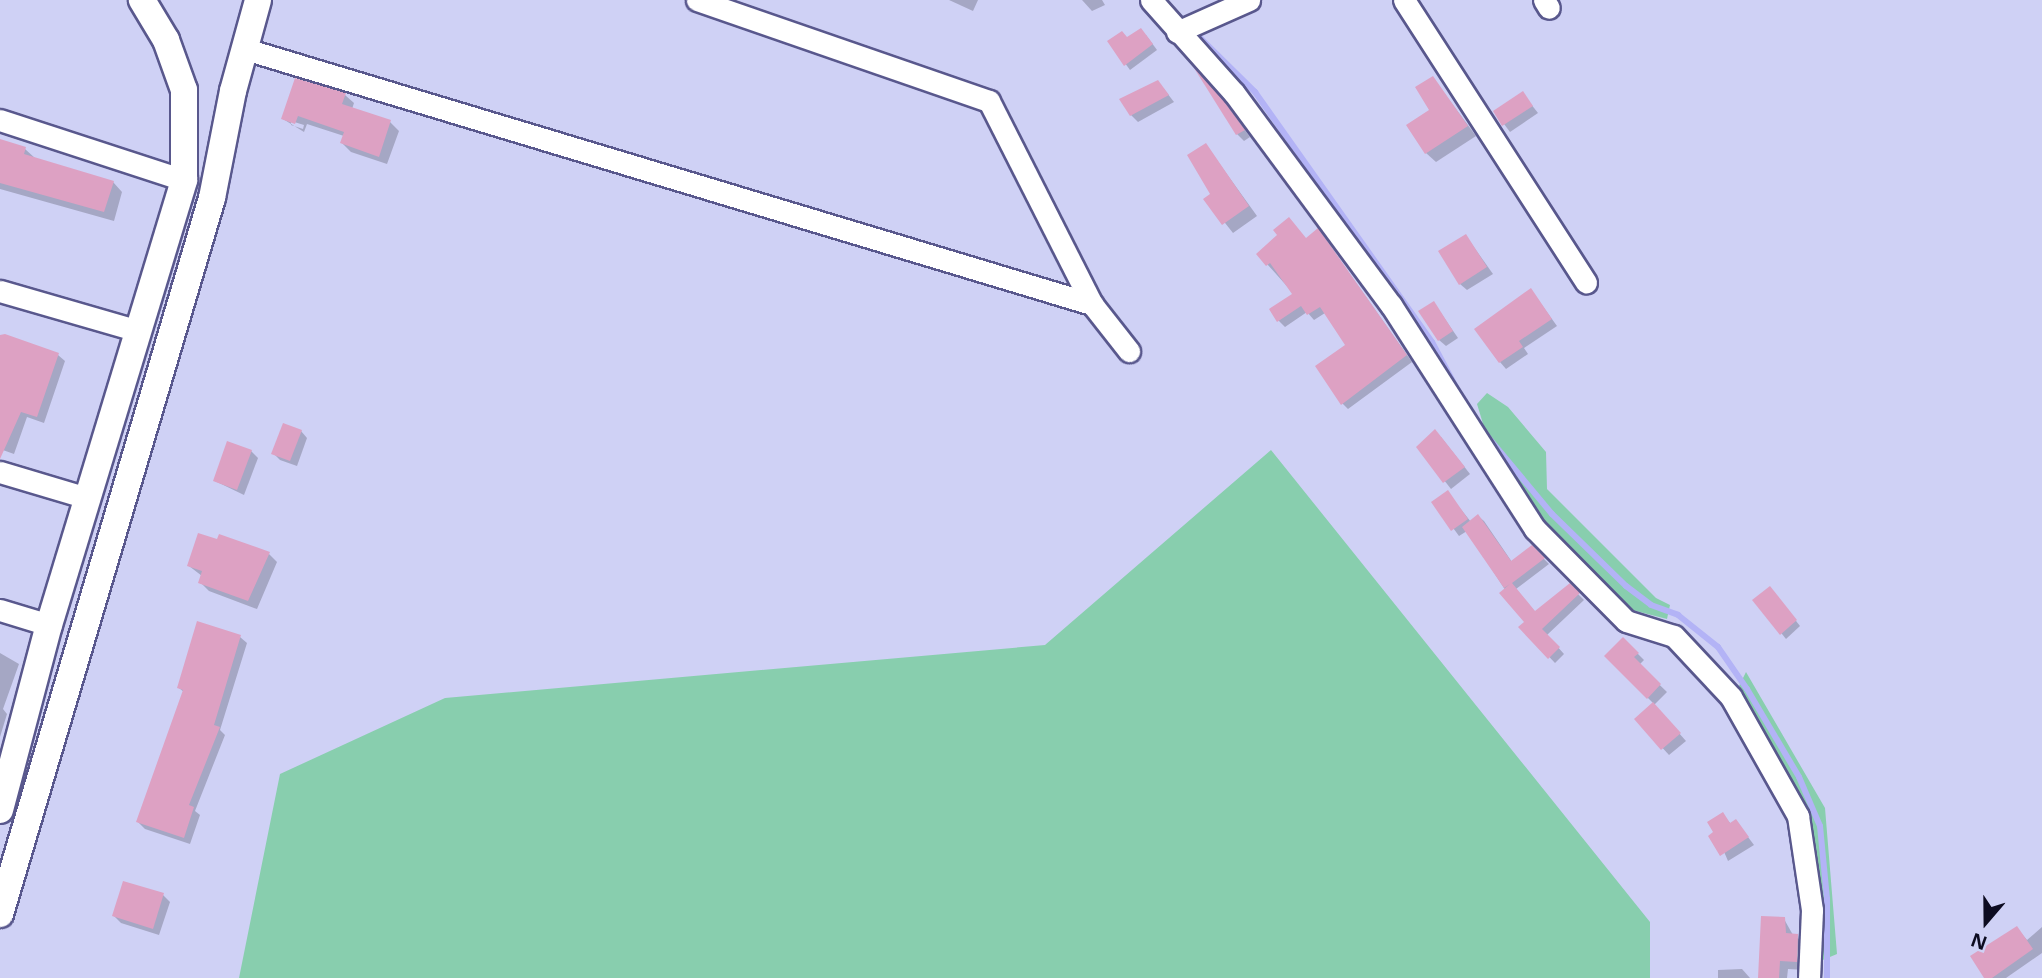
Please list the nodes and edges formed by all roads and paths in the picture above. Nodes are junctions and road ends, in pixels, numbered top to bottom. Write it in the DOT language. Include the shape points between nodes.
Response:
graph roads {
  1 [pos="142,0"];
  2 [pos="258,0"];
  3 [pos="697,0"];
  4 [pos="1151,0"];
  5 [pos="1249,0"];
  6 [pos="1404,0"];
  7 [pos="1177,32"];
  8 [pos="245,49"];
  9 [pos="0,121"];
  10 [pos="184,180"];
  11 [pos="1586,282"];
  12 [pos="0,291"];
  13 [pos="1091,304"];
  14 [pos="139,331"];
  15 [pos="1129,351"];
  16 [pos="0,472"];
  17 [pos="87,498"];
  18 [pos="0,610"];
  19 [pos="49,625"];
  20 [pos="1,804"];
  21 [pos="0,914"];
  22 [pos="1809,978"];
  1 -- 10 [label="main road" via="166,40 184,90"];
  2 -- 8 [label="main road"];
  3 -- 13 [label="street" via="989,101"];
  4 -- 7 [label="street"];
  5 -- 7 [label="street"];
  6 -- 11 [label="street"];
  7 -- 22 [label="street" via="1234,93 1391,306 1535,529 1626,621 1674,636 1731,697 1798,816 1812,910"];
  8 -- 13 [label="street"];
  8 -- 21 [label="main road" via="212,198"];
  9 -- 10 [label="street"];
  10 -- 14 [label="main road"];
  12 -- 14 [label="street"];
  13 -- 15 [label="street"];
  14 -- 17 [label="main road"];
  16 -- 17 [label="street"];
  17 -- 19 [label="main road"];
  18 -- 19 [label="street"];
  19 -- 20 [label="main road"];
}
